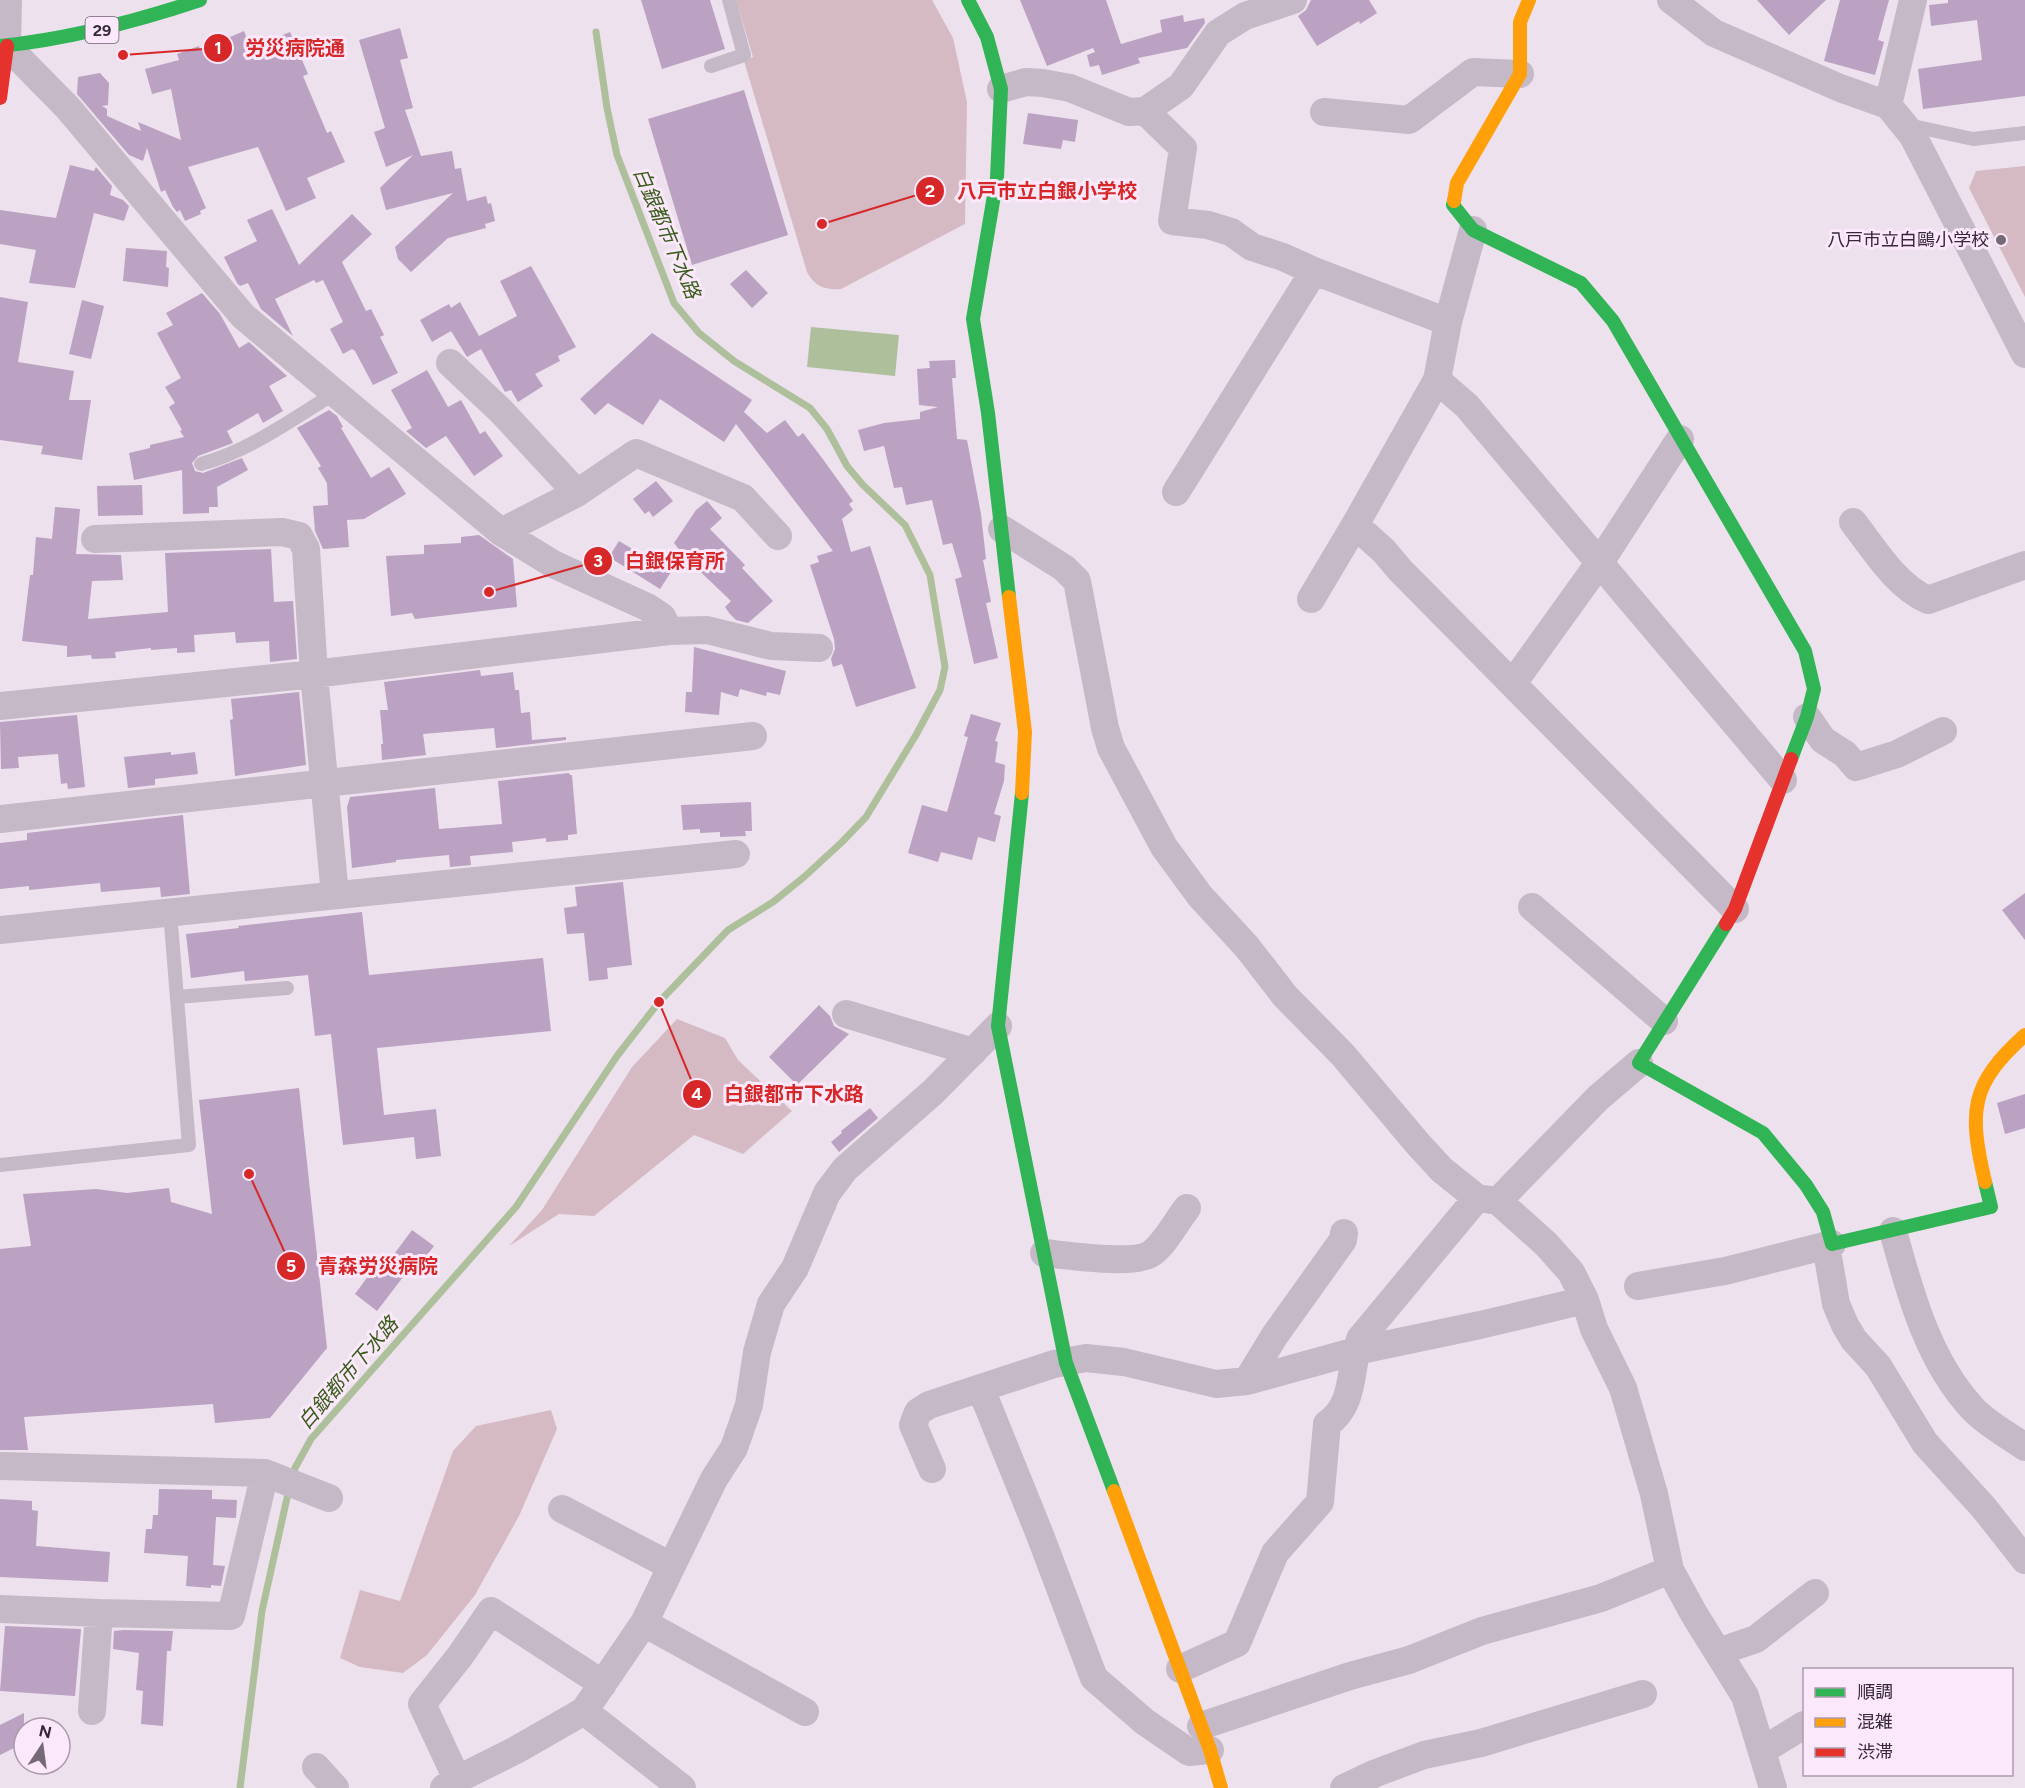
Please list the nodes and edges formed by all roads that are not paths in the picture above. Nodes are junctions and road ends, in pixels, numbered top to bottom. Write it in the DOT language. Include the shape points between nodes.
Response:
graph roads {
  1 [pos="8,0"];
  2 [pos="200,0"];
  3 [pos="729,0"];
  4 [pos="968,0"];
  5 [pos="1293,0"];
  6 [pos="1529,0"];
  7 [pos="1671,0"];
  8 [pos="1913,0"];
  9 [pos="3,46"];
  10 [pos="711,66"];
  11 [pos="1520,74"];
  12 [pos="1001,89"];
  13 [pos="0,98"];
  14 [pos="1145,111"];
  15 [pos="1323,112"];
  16 [pos="1895,114"];
  17 [pos="2025,133"];
  18 [pos="1473,230"];
  19 [pos="1314,271"];
  20 [pos="1448,322"];
  21 [pos="2025,354"];
  22 [pos="450,363"];
  23 [pos="1437,380"];
  24 [pos="335,393"];
  25 [pos="1680,440"];
  26 [pos="201,464"];
  27 [pos="1176,492"];
  28 [pos="577,493"];
  29 [pos="1853,522"];
  30 [pos="1355,525"];
  31 [pos="1002,529"];
  32 [pos="501,532"];
  33 [pos="778,536"];
  34 [pos="95,539"];
  35 [pos="1600,562"];
  36 [pos="2025,565"];
  37 [pos="1311,599"];
  38 [pos="669,631"];
  39 [pos="819,648"];
  40 [pos="314,674"];
  41 [pos="1513,683"];
  42 [pos="0,706"];
  43 [pos="1807,717"];
  44 [pos="1943,731"];
  45 [pos="753,736"];
  46 [pos="1784,780"];
  47 [pos="324,783"];
  48 [pos="0,819"];
  49 [pos="736,854"];
  50 [pos="335,895"];
  51 [pos="1532,907"];
  52 [pos="1735,909"];
  53 [pos="170,912"];
  54 [pos="0,930"];
  55 [pos="287,988"];
  56 [pos="177,997"];
  57 [pos="846,1014"];
  58 [pos="1664,1021"];
  59 [pos="998,1026"];
  60 [pos="2025,1035"];
  61 [pos="973,1052"];
  62 [pos="1639,1063"];
  63 [pos="0,1165"];
  64 [pos="1487,1200"];
  65 [pos="1187,1208"];
  66 [pos="1893,1231"];
  67 [pos="1344,1233"];
  68 [pos="1829,1244"];
  69 [pos="1044,1253"];
  70 [pos="1638,1286"];
  71 [pos="1585,1300"];
  72 [pos="1356,1350"];
  73 [pos="1066,1363"];
  74 [pos="1247,1381"];
  75 [pos="981,1389"];
  76 [pos="2025,1447"];
  77 [pos="0,1466"];
  78 [pos="932,1469"];
  79 [pos="265,1473"];
  80 [pos="328,1498"];
  81 [pos="562,1509"];
  82 [pos="2025,1560"];
  83 [pos="671,1566"];
  84 [pos="1670,1570"];
  85 [pos="1815,1593"];
  86 [pos="0,1609"];
  87 [pos="99,1613"];
  88 [pos="644,1623"];
  89 [pos="1718,1652"];
  90 [pos="1180,1669"];
  91 [pos="603,1684"];
  92 [pos="1643,1694"];
  93 [pos="92,1711"];
  94 [pos="584,1711"];
  95 [pos="806,1712"];
  96 [pos="1803,1726"];
  97 [pos="1205,1738"];
  98 [pos="1763,1750"];
  99 [pos="316,1767"];
  100 [pos="451,1784"];
  101 [pos="335,1788"];
  102 [pos="682,1788"];
  103 [pos="1221,1788"];
  104 [pos="1344,1788"];
  105 [pos="1773,1788"];
  1 -- 9 [label="street"];
  2 -- 9 [label="street, 29" via="89,33"];
  3 -- 10 [label="lane" via="744,55"];
  4 -- 12 [label="street" via="987,37"];
  5 -- 14 [label="street" via="1245,16 1218,33 1181,87"];
  6 -- 11 [label="street" via="1520,22"];
  7 -- 16 [label="street" via="1714,33"];
  8 -- 16 [label="street"];
  9 -- 13 [label="street"];
  9 -- 24 [label="street" via="68,108 243,316"];
  11 -- 15 [label="street" via="1473,72 1409,120"];
  11 -- 18 [label="street" via="1457,183 1453,205"];
  12 -- 14 [label="street" via="1026,82 1042,83 1070,88 1129,112"];
  12 -- 31 [label="street" via="997,178 973,320"];
  14 -- 19 [label="street" via="1183,148 1172,221 1231,232 1252,247"];
  16 -- 17 [label="lane" via="1973,139"];
  16 -- 21 [label="street" via="1913,136"];
  18 -- 20 [label="street"];
  18 -- 25 [label="street" via="1581,283 1613,321"];
  19 -- 20 [label="street"];
  19 -- 27 [label="street"];
  20 -- 23 [label="street"];
  22 -- 28 [label="street"];
  23 -- 30 [label="street"];
  23 -- 35 [label="street" via="1467,406"];
  24 -- 26 [label="lane" via="279,428"];
  24 -- 32 [label="street"];
  25 -- 35 [label="street"];
  25 -- 43 [label="street" via="1805,651 1814,689"];
  28 -- 32 [label="street"];
  28 -- 33 [label="street" via="636,453 744,498"];
  29 -- 36 [label="street" via="1895,576 1913,594 1928,600"];
  30 -- 37 [label="street"];
  30 -- 41 [label="street"];
  31 -- 59 [label="street" via="1025,732 1022,810"];
  31 -- 64 [label="street" via="1064,568 1077,581 1111,748 1170,855 1285,996 1418,1144 1442,1170"];
  32 -- 38 [label="street" via="553,564 647,607 662,617"];
  34 -- 40 [label="street" via="282,532 299,536 306,549"];
  35 -- 41 [label="street"];
  35 -- 46 [label="street"];
  38 -- 39 [label="street" via="707,630 771,646"];
  38 -- 40 [label="street"];
  40 -- 42 [label="street"];
  40 -- 47 [label="street"];
  41 -- 52 [label="street"];
  43 -- 44 [label="street" via="1824,740 1856,767 1897,754"];
  43 -- 46 [label="street"];
  45 -- 47 [label="street"];
  46 -- 52 [label="street"];
  47 -- 48 [label="street"];
  47 -- 50 [label="street"];
  49 -- 50 [label="street"];
  50 -- 53 [label="street"];
  51 -- 58 [label="street"];
  52 -- 58 [label="street"];
  53 -- 54 [label="street"];
  53 -- 56 [label="lane"];
  55 -- 56 [label="lane"];
  56 -- 63 [label="lane" via="189,1145"];
  57 -- 61 [label="street"];
  58 -- 62 [label="street"];
  59 -- 61 [label="street"];
  59 -- 69 [label="street"];
  60 -- 66 [label="street" via="1989,1071 1977,1100 1975,1140 1991,1207"];
  61 -- 83 [label="street" via="845,1169 827,1193 795,1268 771,1304 757,1352 749,1405 734,1448 714,1479"];
  62 -- 64 [label="street"];
  62 -- 68 [label="street" via="1763,1133 1823,1212"];
  64 -- 71 [label="street" via="1546,1244 1571,1272"];
  64 -- 72 [label="street" via="1360,1339"];
  65 -- 69 [label="street" via="1150,1254 1110,1259"];
  66 -- 68 [label="street"];
  66 -- 76 [label="street" via="1907,1285 1939,1364 1974,1410"];
  67 -- 74 [label="street" via="1343,1240"];
  68 -- 70 [label="street" via="1725,1271"];
  68 -- 82 [label="street" via="1836,1304 1854,1340 1878,1366 1925,1443"];
  69 -- 73 [label="street"];
  71 -- 72 [label="street"];
  71 -- 84 [label="street" via="1594,1329 1623,1388"];
  72 -- 74 [label="street"];
  72 -- 90 [label="street" via="1352,1386 1336,1418 1327,1424 1320,1502 1275,1552 1237,1643"];
  73 -- 74 [label="street" via="1086,1358 1124,1362 1216,1384"];
  73 -- 75 [label="street"];
  73 -- 90 [label="street"];
  75 -- 78 [label="street" via="929,1405 918,1413 913,1425"];
  75 -- 97 [label="street" via="1094,1678 1189,1752"];
  77 -- 79 [label="street"];
  79 -- 80 [label="street"];
  79 -- 87 [label="street" via="231,1616"];
  81 -- 83 [label="street"];
  83 -- 88 [label="street"];
  84 -- 89 [label="street"];
  84 -- 97 [label="street" via="1601,1598 1482,1631 1410,1660 1350,1676"];
  85 -- 89 [label="street" via="1756,1639"];
  86 -- 87 [label="street"];
  87 -- 93 [label="street"];
  88 -- 91 [label="street"];
  88 -- 95 [label="street"];
  89 -- 98 [label="street" via="1745,1696"];
  90 -- 97 [label="street"];
  91 -- 94 [label="street"];
  91 -- 100 [label="street" via="491,1611 422,1704"];
  92 -- 104 [label="street" via="1482,1743 1424,1755"];
  94 -- 100 [label="street"];
  94 -- 102 [label="street"];
  96 -- 98 [label="street"];
  97 -- 103 [label="street"];
  98 -- 105 [label="street"];
  99 -- 101 [label="street"];
}
